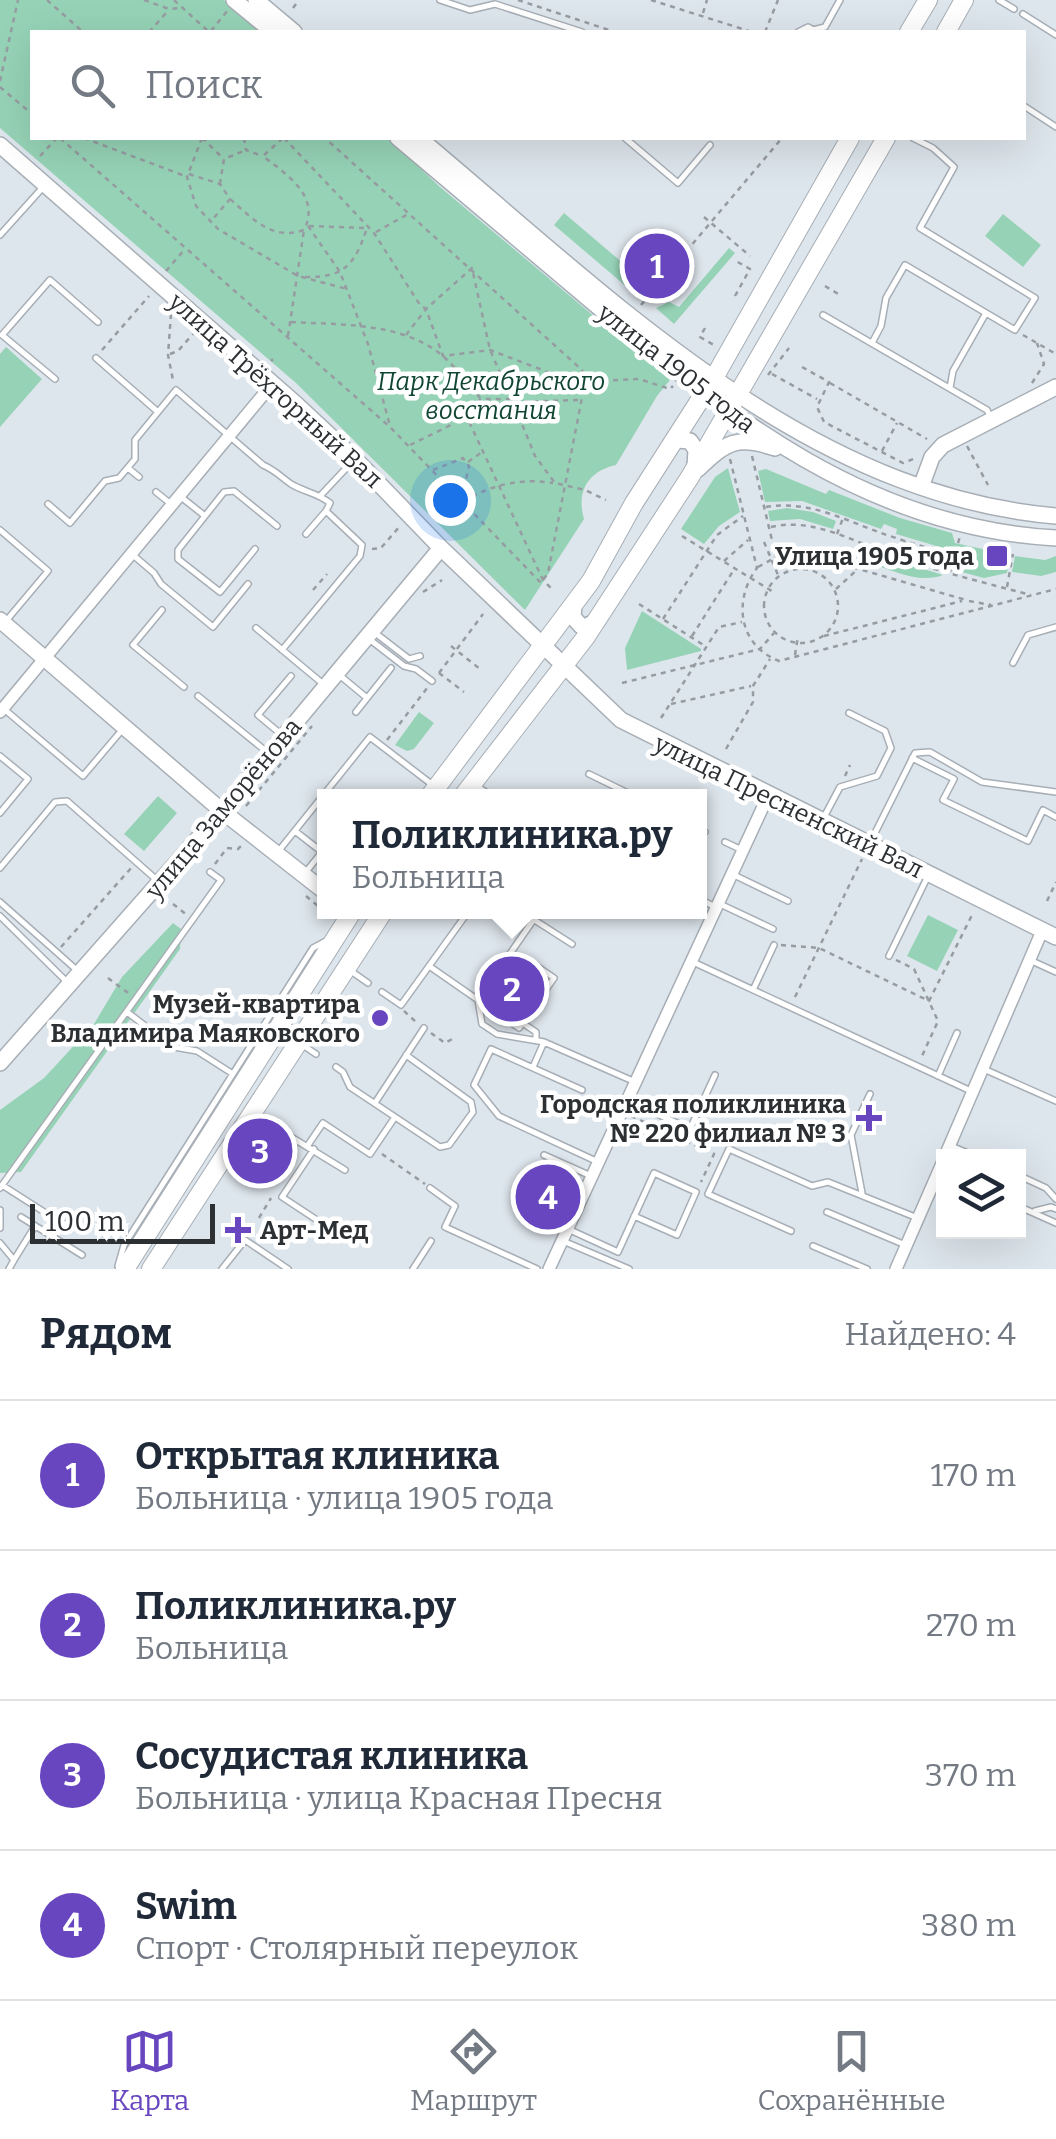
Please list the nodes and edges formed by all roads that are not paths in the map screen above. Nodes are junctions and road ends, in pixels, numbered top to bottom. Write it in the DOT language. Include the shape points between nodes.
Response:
graph roads {
  1 [pos="256,0"];
  2 [pos="440,0"];
  3 [pos="840,0"];
  4 [pos="928,0"];
  5 [pos="964,0"];
  6 [pos="1000,0"];
  7 [pos="233,3"];
  8 [pos="275,6"];
  9 [pos="1014,9"];
  10 [pos="1022,14"];
  11 [pos="270,30"];
  12 [pos="293,30"];
  13 [pos="576,30"];
  14 [pos="813,30"];
  15 [pos="910,30"];
  16 [pos="947,30"];
  17 [pos="1056,34"];
  18 [pos="1026,107"];
  19 [pos="1056,127"];
  20 [pos="401,140"];
  21 [pos="421,140"];
  22 [pos="627,140"];
  23 [pos="845,140"];
  24 [pos="885,140"];
  25 [pos="917,140"];
  26 [pos="0,145"];
  27 [pos="710,146"];
  28 [pos="45,185"];
  29 [pos="0,236"];
  30 [pos="986,313"];
  31 [pos="822,315"];
  32 [pos="98,322"];
  33 [pos="1,334"];
  34 [pos="872,343"];
  35 [pos="96,358"];
  36 [pos="55,379"];
  37 [pos="273,383"];
  38 [pos="709,386"];
  39 [pos="1056,387"];
  40 [pos="950,388"];
  41 [pos="740,394"];
  42 [pos="158,412"];
  43 [pos="729,413"];
  44 [pos="992,420"];
  45 [pos="229,435"];
  46 [pos="670,445"];
  47 [pos="793,454"];
  48 [pos="355,458"];
  49 [pos="128,468"];
  50 [pos="692,474"];
  51 [pos="139,477"];
  52 [pos="921,487"];
  53 [pos="156,492"];
  54 [pos="939,492"];
  55 [pos="321,495"];
  56 [pos="175,500"];
  57 [pos="48,504"];
  58 [pos="996,507"];
  59 [pos="326,511"];
  60 [pos="932,515"];
  61 [pos="205,516"];
  62 [pos="1056,516"];
  63 [pos="277,526"];
  64 [pos="0,530"];
  65 [pos="992,530"];
  66 [pos="306,534"];
  67 [pos="1056,538"];
  68 [pos="440,548"];
  69 [pos="255,549"];
  70 [pos="130,553"];
  71 [pos="248,584"];
  72 [pos="574,605"];
  73 [pos="162,610"];
  74 [pos="598,620"];
  75 [pos="2,622"];
  76 [pos="1056,627"];
  77 [pos="256,628"];
  78 [pos="369,633"];
  79 [pos="542,645"];
  80 [pos="282,650"];
  81 [pos="420,656"];
  82 [pos="45,658"];
  83 [pos="1013,664"];
  84 [pos="564,666"];
  85 [pos="391,668"];
  86 [pos="291,676"];
  87 [pos="331,679"];
  88 [pos="432,681"];
  89 [pos="184,687"];
  90 [pos="198,696"];
  91 [pos="367,698"];
  92 [pos="2,710"];
  93 [pos="356,712"];
  94 [pos="849,714"];
  95 [pos="124,728"];
  96 [pos="284,736"];
  97 [pos="269,754"];
  98 [pos="0,756"];
  99 [pos="912,758"];
  100 [pos="589,774"];
  101 [pos="329,789"];
  102 [pos="430,789"];
  103 [pos="435,789"];
  104 [pos="469,789"];
  105 [pos="620,789"];
  106 [pos="1056,792"];
  107 [pos="768,796"];
  108 [pos="317,803"];
  109 [pos="222,811"];
  110 [pos="0,813"];
  111 [pos="1056,817"];
  112 [pos="822,822"];
  113 [pos="295,831"];
  114 [pos="726,842"];
  115 [pos="317,848"];
  116 [pos="742,850"];
  117 [pos="865,852"];
  118 [pos="276,854"];
  119 [pos="317,859"];
  120 [pos="0,868"];
  121 [pos="210,872"];
  122 [pos="731,873"];
  123 [pos="928,875"];
  124 [pos="304,876"];
  125 [pos="160,883"];
  126 [pos="317,886"];
  127 [pos="788,900"];
  128 [pos="707,901"];
  129 [pos="0,902"];
  130 [pos="717,905"];
  131 [pos="0,916"];
  132 [pos="347,919"];
  133 [pos="377,919"];
  134 [pos="463,919"];
  135 [pos="534,919"];
  136 [pos="773,929"];
  137 [pos="1051,931"];
  138 [pos="337,934"];
  139 [pos="572,944"];
  140 [pos="774,945"];
  141 [pos="889,956"];
  142 [pos="1030,960"];
  143 [pos="691,961"];
  144 [pos="535,965"];
  145 [pos="429,966"];
  146 [pos="346,967"];
  147 [pos="1056,972"];
  148 [pos="76,979"];
  149 [pos="368,983"];
  150 [pos="753,990"];
  151 [pos="382,992"];
  152 [pos="478,1000"];
  153 [pos="126,1012"];
  154 [pos="523,1023"];
  155 [pos="144,1025"];
  156 [pos="424,1028"];
  157 [pos="957,1033"];
  158 [pos="297,1041"];
  159 [pos="540,1041"];
  160 [pos="174,1047"];
  161 [pos="316,1054"];
  162 [pos="406,1055"];
  163 [pos="0,1063"];
  164 [pos="336,1067"];
  165 [pos="532,1068"];
  166 [pos="983,1068"];
  167 [pos="233,1074"];
  168 [pos="715,1075"];
  169 [pos="938,1076"];
  170 [pos="635,1082"];
  171 [pos="582,1090"];
  172 [pos="972,1092"];
  173 [pos="870,1094"];
  174 [pos="626,1100"];
  175 [pos="1056,1101"];
  176 [pos="374,1103"];
  177 [pos="252,1112"];
  178 [pos="395,1117"];
  179 [pos="273,1125"];
  180 [pos="290,1137"];
  181 [pos="311,1147"];
  182 [pos="949,1149"];
  183 [pos="544,1155"];
  184 [pos="598,1162"];
  185 [pos="344,1170"];
  186 [pos="591,1176"];
  187 [pos="936,1179"];
  188 [pos="1026,1179"];
  189 [pos="1,1187"];
  190 [pos="430,1188"];
  191 [pos="862,1193"];
  192 [pos="1055,1199"];
  193 [pos="1054,1208"];
  194 [pos="1026,1209"];
  195 [pos="0,1210"];
  196 [pos="827,1212"];
  197 [pos="1032,1212"];
  198 [pos="634,1216"];
  199 [pos="21,1217"];
  200 [pos="918,1218"];
  201 [pos="72,1222"];
  202 [pos="1056,1222"];
  203 [pos="323,1224"];
  204 [pos="35,1226"];
  205 [pos="0,1228"];
  206 [pos="791,1231"];
  207 [pos="564,1234"];
  208 [pos="431,1241"];
  209 [pos="0,1242"];
  210 [pos="812,1246"];
  211 [pos="906,1246"];
  212 [pos="82,1254"];
  213 [pos="14,1260"];
  214 [pos="158,1266"];
  215 [pos="8,1269"];
  216 [pos="121,1269"];
  217 [pos="222,1269"];
  218 [pos="288,1269"];
  219 [pos="413,1269"];
  220 [pos="536,1269"];
  221 [pos="549,1269"];
  222 [pos="630,1269"];
  223 [pos="867,1269"];
  224 [pos="896,1269"];
  1 -- 8 [label="main road"];
  2 -- 13 [label="lane" via="470,10 495,4"];
  3 -- 14 [label="lane" via="825,27"];
  4 -- 15 [label="main road"];
  5 -- 16 [label="main road"];
  6 -- 9 [label="lane"];
  7 -- 11 [label="main road"];
  8 -- 12 [label="main road"];
  10 -- 17 [label="lane"];
  18 -- 19 [label="lane"];
  20 -- 38 [label="main road, улица 1905 года"];
  21 -- 38 [label="main road, улица 1905 года"];
  22 -- 27 [label="lane" via="678,183"];
  23 -- 38 [label="main road"];
  24 -- 41 [label="main road"];
  25 -- 30 [label="lane" via="954,167 920,228 1035,298 1015,330"];
  26 -- 28 [label="main road, улица Трёхгорный Вал"];
  28 -- 29 [label="lane"];
  28 -- 37 [label="main road, улица Трёхгорный Вал"];
  30 -- 34 [label="lane" via="905,266"];
  30 -- 40 [label="lane"];
  31 -- 34 [label="lane"];
  32 -- 33 [label="lane" via="50,280"];
  33 -- 36 [label="lane"];
  34 -- 40 [label="lane"];
  35 -- 42 [label="lane"];
  37 -- 45 [label="street"];
  37 -- 48 [label="main road, улица Трёхгорный Вал"];
  38 -- 41 [label="main road, улица 1905 года"];
  38 -- 43 [label="main road, улица 1905 года"];
  38 -- 46 [label="main road"];
  39 -- 44 [label="main road"];
  40 -- 44 [label="lane"];
  41 -- 43 [label="main road"];
  41 -- 52 [label="main road, улица 1905 года" via="811,438"];
  42 -- 45 [label="lane" via="176,390"];
  42 -- 49 [label="lane" via="134,440 136,458"];
  43 -- 47 [label="main road, улица 1905 года"];
  43 -- 50 [label="main road"];
  44 -- 52 [label="main road" via="942,445"];
  45 -- 55 [label="lane" via="292,484"];
  45 -- 56 [label="street"];
  46 -- 50 [label="main road" via="694,445"];
  46 -- 72 [label="main road"];
  47 -- 50 [label="main road" via="733,442"];
  47 -- 60 [label="main road, улица 1905 года"];
  48 -- 55 [label="lane"];
  48 -- 68 [label="main road, улица Трёхгорный Вал"];
  49 -- 51 [label="lane"];
  49 -- 57 [label="lane" via="105,482 70,523"];
  50 -- 74 [label="main road"];
  52 -- 54 [label="main road, улица 1905 года"];
  53 -- 56 [label="lane"];
  54 -- 58 [label="main road, улица 1905 года"];
  54 -- 60 [label="main road" via="947,506"];
  55 -- 59 [label="lane" via="330,503"];
  56 -- 61 [label="lane"];
  56 -- 70 [label="street"];
  58 -- 62 [label="main road, улица 1905 года"];
  58 -- 65 [label="street" via="983,516"];
  59 -- 66 [label="lane"];
  59 -- 80 [label="lane" via="363,550"];
  60 -- 65 [label="main road, улица 1905 года"];
  61 -- 63 [label="lane" via="224,492 234,491"];
  61 -- 69 [label="lane" via="178,559 220,592"];
  64 -- 75 [label="lane" via="48,570"];
  65 -- 67 [label="main road, улица 1905 года"];
  68 -- 78 [label="main road, улица Заморёнова"];
  68 -- 79 [label="main road, улица Трёхгорный Вал"];
  70 -- 71 [label="lane" via="172,598 212,627"];
  70 -- 82 [label="street"];
  72 -- 74 [label="main road" via="581,626"];
  72 -- 79 [label="main road"];
  73 -- 89 [label="lane" via="133,644"];
  74 -- 84 [label="main road"];
  75 -- 82 [label="main road"];
  76 -- 83 [label="lane" via="1028,635"];
  77 -- 80 [label="lane"];
  78 -- 81 [label="lane" via="412,660"];
  78 -- 87 [label="main road, улица Заморёнова"];
  78 -- 88 [label="lane" via="404,666"];
  79 -- 84 [label="main road, улица Пресненский Вал"];
  79 -- 103 [label="main road"];
  80 -- 87 [label="lane"];
  82 -- 92 [label="street"];
  82 -- 95 [label="main road"];
  84 -- 104 [label="main road"];
  84 -- 107 [label="main road, улица Пресненский Вал" via="621,720"];
  85 -- 91 [label="lane"];
  86 -- 96 [label="lane" via="258,715"];
  87 -- 91 [label="lane"];
  87 -- 96 [label="main road, улица Заморёнова"];
  90 -- 97 [label="lane"];
  91 -- 93 [label="lane"];
  92 -- 95 [label="lane" via="83,776"];
  94 -- 112 [label="lane" via="885,732 891,748 877,776 840,787"];
  95 -- 109 [label="main road"];
  96 -- 97 [label="main road, улица Заморёнова"];
  97 -- 109 [label="main road, улица Заморёнова"];
  98 -- 110 [label="lane" via="28,779"];
  99 -- 106 [label="lane" via="930,752 982,782"];
  99 -- 111 [label="lane" via="954,779 944,800 1028,842 1043,810"];
  99 -- 117 [label="lane"];
  100 -- 105 [label="lane"];
  101 -- 102 [label="lane" via="370,737"];
  107 -- 112 [label="main road, улица Пресненский Вал"];
  107 -- 116 [label="street"];
  108 -- 113 [label="lane"];
  109 -- 118 [label="main road"];
  109 -- 125 [label="main road, улица Заморёнова"];
  112 -- 117 [label="main road, улица Пресненский Вал"];
  113 -- 115 [label="lane"];
  113 -- 118 [label="lane"];
  114 -- 116 [label="lane"];
  116 -- 122 [label="street"];
  117 -- 123 [label="main road, улица Пресненский Вал"];
  118 -- 124 [label="main road"];
  119 -- 124 [label="lane"];
  120 -- 125 [label="lane" via="55,802 68,801"];
  121 -- 153 [label="lane" via="221,880"];
  122 -- 127 [label="lane"];
  122 -- 130 [label="street"];
  123 -- 137 [label="main road, улица Пресненский Вал"];
  123 -- 141 [label="lane"];
  124 -- 126 [label="main road"];
  125 -- 148 [label="main road, улица Заморёнова"];
  128 -- 130 [label="lane"];
  129 -- 148 [label="lane" via="57,952"];
  130 -- 136 [label="lane"];
  130 -- 143 [label="street"];
  131 -- 148 [label="lane"];
  132 -- 138 [label="main road"];
  133 -- 146 [label="main road"];
  134 -- 145 [label="lane"];
  135 -- 139 [label="lane"];
  135 -- 152 [label="lane"];
  137 -- 142 [label="street"];
  138 -- 167 [label="lane" via="313,948"];
  138 -- 216 [label="main road"];
  140 -- 150 [label="lane"];
  142 -- 147 [label="lane"];
  142 -- 166 [label="street"];
  143 -- 150 [label="lane"];
  143 -- 170 [label="street"];
  144 -- 154 [label="lane" via="554,978"];
  145 -- 151 [label="lane" via="401,1006"];
  145 -- 152 [label="lane"];
  146 -- 149 [label="lane"];
  146 -- 158 [label="main road"];
  148 -- 163 [label="main road, улица Заморёнова"];
  150 -- 169 [label="lane"];
  152 -- 154 [label="lane" via="520,1028"];
  152 -- 159 [label="lane" via="482,1024 497,1034"];
  153 -- 155 [label="lane"];
  153 -- 189 [label="lane"];
  154 -- 159 [label="lane"];
  156 -- 162 [label="lane"];
  157 -- 169 [label="lane"];
  158 -- 161 [label="lane"];
  158 -- 177 [label="main road"];
  159 -- 165 [label="lane"];
  159 -- 170 [label="lane"];
  160 -- 167 [label="lane" via="196,1051"];
  162 -- 176 [label="lane"];
  162 -- 178 [label="lane" via="471,1102 473,1112 449,1145 440,1147"];
  164 -- 176 [label="lane"];
  165 -- 171 [label="lane"];
  165 -- 184 [label="lane" via="491,1049 474,1086 499,1116"];
  166 -- 172 [label="street"];
  166 -- 175 [label="lane"];
  167 -- 216 [label="lane" via="124,1245"];
  168 -- 174 [label="lane" via="690,1129"];
  169 -- 172 [label="lane"];
  170 -- 174 [label="street"];
  172 -- 182 [label="street"];
  173 -- 191 [label="lane" via="852,1135"];
  174 -- 184 [label="street"];
  176 -- 178 [label="lane"];
  177 -- 179 [label="lane"];
  177 -- 214 [label="main road"];
  178 -- 181 [label="lane" via="370,1154 322,1123"];
  180 -- 181 [label="lane"];
  181 -- 185 [label="lane"];
  181 -- 203 [label="lane" via="282,1197"];
  183 -- 186 [label="lane"];
  184 -- 186 [label="street"];
  186 -- 207 [label="street"];
  187 -- 200 [label="street"];
  188 -- 192 [label="lane"];
  189 -- 201 [label="lane" via="63,1224"];
  190 -- 220 [label="lane" via="455,1206 446,1227"];
  191 -- 200 [label="lane"];
  191 -- 206 [label="lane" via="828,1182 812,1186 728,1149 708,1194"];
  192 -- 193 [label="lane"];
  193 -- 197 [label="lane"];
  194 -- 197 [label="lane"];
  195 -- 205 [label="lane"];
  196 -- 211 [label="lane"];
  197 -- 202 [label="lane"];
  198 -- 198 [label="lane" via="654,1173 696,1192 676,1236"];
  198 -- 207 [label="lane" via="618,1252"];
  199 -- 204 [label="lane"];
  200 -- 211 [label="street"];
  204 -- 212 [label="lane"];
  204 -- 213 [label="lane"];
  207 -- 221 [label="street"];
  207 -- 222 [label="lane"];
  208 -- 219 [label="lane"];
  209 -- 213 [label="lane"];
  210 -- 223 [label="lane"];
  211 -- 224 [label="street"];
  213 -- 215 [label="lane"];
  217 -- 218 [label="lane" via="244,1240"];
}
